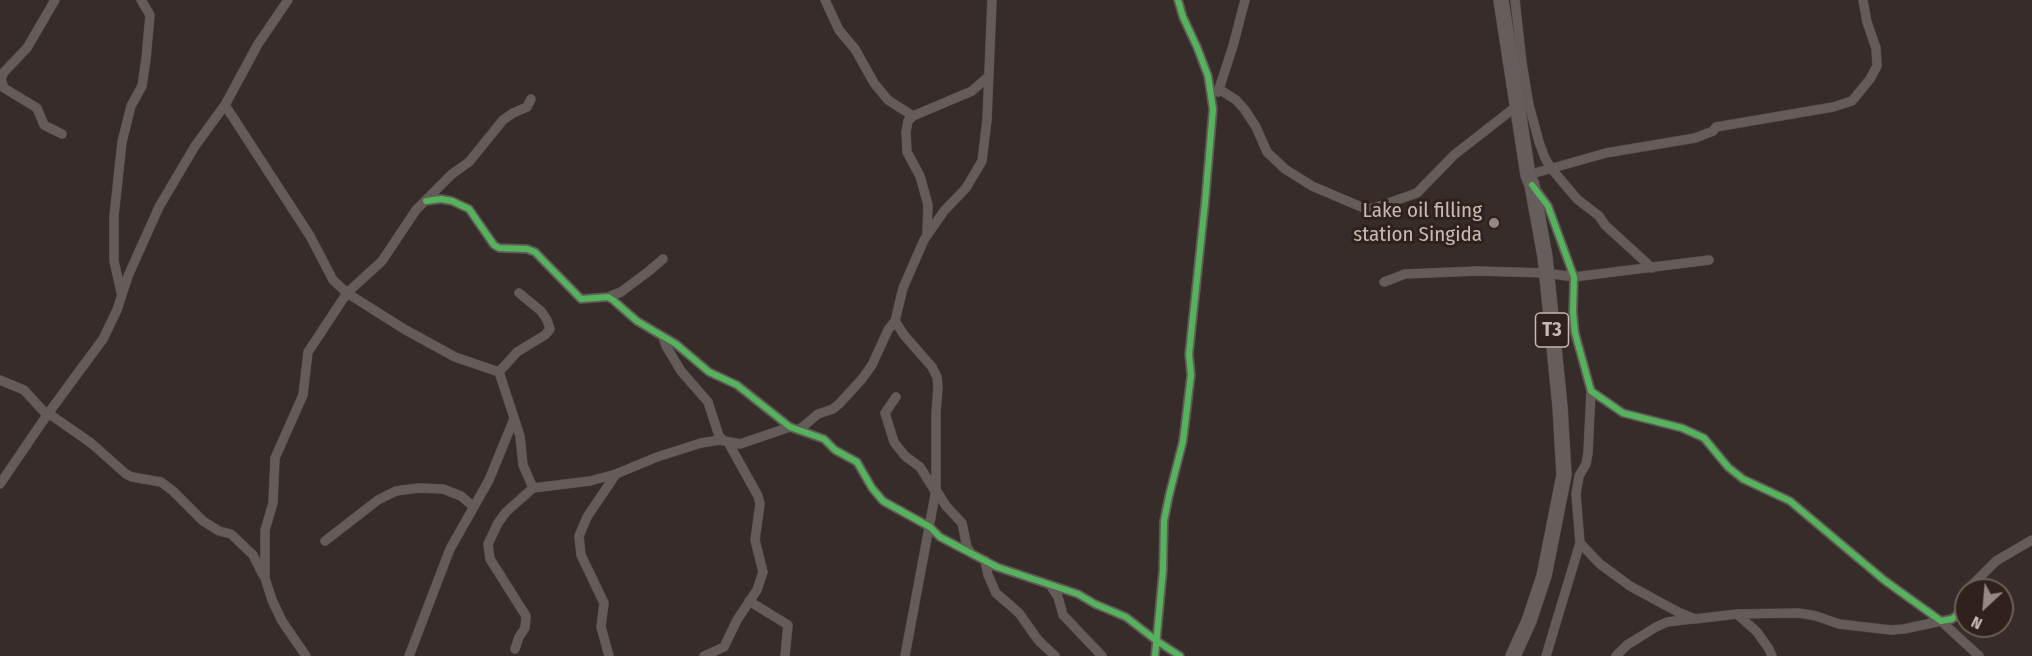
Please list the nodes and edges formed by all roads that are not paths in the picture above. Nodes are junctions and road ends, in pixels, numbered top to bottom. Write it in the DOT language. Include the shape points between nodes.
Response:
graph roads {
  1 [pos="55,0"];
  2 [pos="141,0"];
  3 [pos="288,0"];
  4 [pos="825,0"];
  5 [pos="992,0"];
  6 [pos="1178,0"];
  7 [pos="1245,0"];
  8 [pos="1501,0"];
  9 [pos="1515,0"];
  10 [pos="1863,0"];
  11 [pos="989,76"];
  12 [pos="1219,89"];
  13 [pos="531,99"];
  14 [pos="225,105"];
  15 [pos="1518,105"];
  16 [pos="1213,109"];
  17 [pos="913,116"];
  18 [pos="62,134"];
  19 [pos="1550,167"];
  20 [pos="1530,180"];
  21 [pos="426,201"];
  22 [pos="927,234"];
  23 [pos="663,259"];
  24 [pos="1709,260"];
  25 [pos="1652,268"];
  26 [pos="1546,273"];
  27 [pos="1574,277"];
  28 [pos="1384,282"];
  29 [pos="347,293"];
  30 [pos="519,294"];
  31 [pos="121,295"];
  32 [pos="608,297"];
  33 [pos="895,321"];
  34 [pos="663,337"];
  35 [pos="499,372"];
  36 [pos="0,380"];
  37 [pos="1591,391"];
  38 [pos="896,397"];
  39 [pos="47,414"];
  40 [pos="514,419"];
  41 [pos="795,428"];
  42 [pos="726,441"];
  43 [pos="616,474"];
  44 [pos="0,484"];
  45 [pos="533,488"];
  46 [pos="935,491"];
  47 [pos="474,507"];
  48 [pos="930,527"];
  49 [pos="945,540"];
  50 [pos="2032,540"];
  51 [pos="325,541"];
  52 [pos="1580,543"];
  53 [pos="925,546"];
  54 [pos="971,553"];
  55 [pos="985,560"];
  56 [pos="265,578"];
  57 [pos="1978,578"];
  58 [pos="1051,586"];
  59 [pos="748,601"];
  60 [pos="1737,614"];
  61 [pos="1954,617"];
  62 [pos="1695,619"];
  63 [pos="1941,621"];
  64 [pos="1156,641"];
  65 [pos="515,649"];
  66 [pos="306,656"];
  67 [pos="409,656"];
  68 [pos="609,656"];
  69 [pos="704,656"];
  70 [pos="785,656"];
  71 [pos="905,656"];
  72 [pos="1055,656"];
  73 [pos="1102,656"];
  74 [pos="1155,656"];
  75 [pos="1180,656"];
  76 [pos="1513,656"];
  77 [pos="1546,656"];
  78 [pos="1616,656"];
  79 [pos="1772,656"];
  80 [pos="1979,656"];
  1 -- 18 [label="street" via="27,48 4,72 1,84 37,108 44,124"];
  2 -- 31 [label="street" via="150,15 146,59 142,86 131,106 122,142 114,216 114,261"];
  3 -- 14 [label="street" via="258,44"];
  4 -- 17 [label="street" via="839,30 874,83 888,100"];
  5 -- 11 [label="street"];
  6 -- 16 [label="street" via="1208,76"];
  7 -- 12 [label="street"];
  8 -- 15 [label="highway, T3"];
  9 -- 19 [label="street" via="1529,105"];
  10 -- 19 [label="street" via="1877,66 1852,101 1716,127 1695,138"];
  11 -- 17 [label="street" via="972,91"];
  11 -- 22 [label="street" via="982,161 966,188"];
  12 -- 15 [label="street" via="1245,110 1267,152 1285,169 1312,186 1366,209 1417,193 1454,155"];
  12 -- 16 [label="street"];
  13 -- 21 [label="street" via="527,107 504,120 469,162"];
  14 -- 29 [label="street" via="306,229 333,280"];
  14 -- 31 [label="street" via="159,207"];
  15 -- 20 [label="highway, T3"];
  16 -- 64 [label="street" via="1189,354 1191,375 1183,441 1164,521"];
  17 -- 22 [label="street" via="906,124 906,145 927,198"];
  19 -- 20 [label="street"];
  19 -- 25 [label="street" via="1577,199"];
  20 -- 26 [label="highway, T3"];
  20 -- 27 [label="street" via="1548,206"];
  21 -- 29 [label="street" via="411,216 382,261"];
  21 -- 32 [label="street" via="441,199 470,209 490,242 497,247 535,252 581,299"];
  22 -- 33 [label="street" via="903,288"];
  23 -- 32 [label="street" via="621,292"];
  24 -- 25 [label="street"];
  25 -- 27 [label="street"];
  26 -- 27 [label="street"];
  26 -- 28 [label="street" via="1405,274"];
  26 -- 76 [label="highway, T3" via="1564,474 1544,576"];
  27 -- 37 [label="street" via="1575,333"];
  29 -- 35 [label="street" via="455,357"];
  29 -- 56 [label="street" via="308,352 303,395 275,458 273,503 265,530"];
  30 -- 35 [label="street" via="541,311 550,328 517,352"];
  31 -- 39 [label="street" via="103,339"];
  32 -- 34 [label="street"];
  33 -- 41 [label="street" via="872,365 839,405"];
  33 -- 46 [label="street" via="937,377"];
  34 -- 41 [label="street"];
  34 -- 42 [label="street" via="681,370 708,402 719,436"];
  35 -- 40 [label="street"];
  36 -- 39 [label="street" via="24,390"];
  37 -- 52 [label="street" via="1588,453 1576,494"];
  37 -- 63 [label="street" via="1623,413 1682,428 1704,438 1728,467 1749,483 1790,501 1884,580"];
  38 -- 46 [label="street" via="885,413 894,442 924,472"];
  39 -- 44 [label="street"];
  39 -- 56 [label="street" via="91,443 126,474 160,482 203,521 231,534 253,555"];
  40 -- 45 [label="street" via="523,465"];
  40 -- 47 [label="street"];
  41 -- 42 [label="street" via="743,444"];
  41 -- 48 [label="street" via="824,439 857,462 883,501"];
  42 -- 43 [label="street" via="712,440"];
  42 -- 59 [label="street" via="760,504 755,540 763,572"];
  43 -- 45 [label="street"];
  43 -- 68 [label="street" via="586,517 579,536 581,555 604,603 601,627"];
  45 -- 65 [label="street" via="506,512 488,544 490,559 526,616"];
  46 -- 48 [label="street"];
  46 -- 54 [label="street" via="962,523"];
  47 -- 51 [label="street" via="461,495 443,489 396,491 378,500"];
  47 -- 67 [label="street" via="450,549"];
  48 -- 49 [label="street"];
  48 -- 53 [label="street"];
  49 -- 53 [label="street"];
  49 -- 54 [label="street"];
  50 -- 57 [label="street" via="1996,561"];
  52 -- 62 [label="street" via="1630,586"];
  52 -- 77 [label="street"];
  53 -- 71 [label="street"];
  54 -- 55 [label="street"];
  55 -- 58 [label="street"];
  55 -- 72 [label="street" via="996,593 1019,613"];
  56 -- 66 [label="street" via="282,621"];
  58 -- 64 [label="street" via="1126,617"];
  58 -- 73 [label="street" via="1063,615"];
  59 -- 69 [label="street" via="724,647"];
  59 -- 70 [label="street" via="788,626"];
  60 -- 62 [label="street"];
  60 -- 63 [label="street" via="1809,614 1872,629 1904,629"];
  60 -- 79 [label="street" via="1757,632"];
  61 -- 63 [label="street"];
  62 -- 78 [label="street" via="1656,627"];
  63 -- 80 [label="street"];
  64 -- 74 [label="street"];
  64 -- 75 [label="street"];
}
